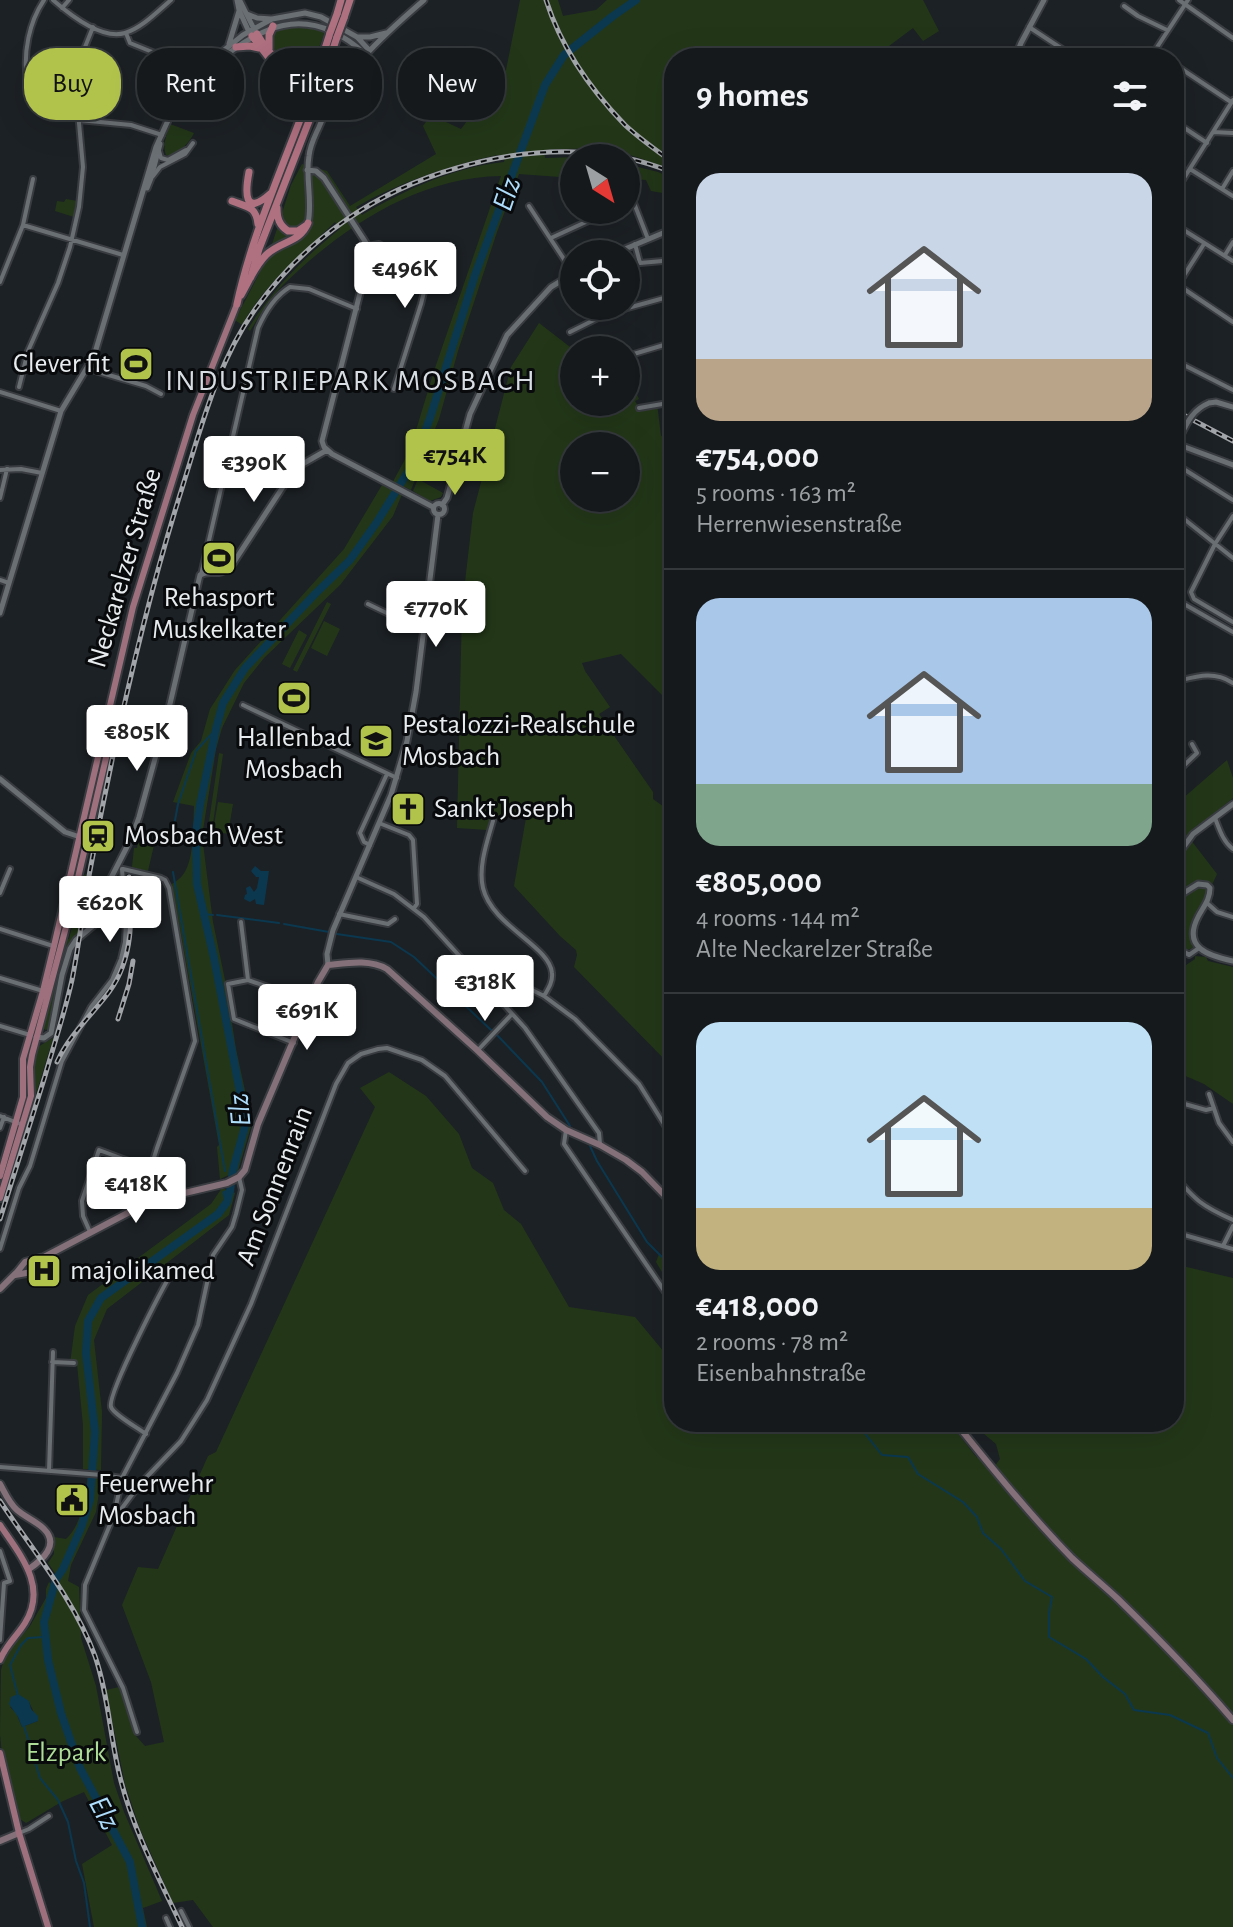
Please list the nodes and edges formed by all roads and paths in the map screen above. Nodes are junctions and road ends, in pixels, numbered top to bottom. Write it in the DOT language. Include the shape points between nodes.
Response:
graph roads {
  1 [pos="44,0"];
  2 [pos="53,0"];
  3 [pos="69,0"];
  4 [pos="171,0"];
  5 [pos="238,0"];
  6 [pos="341,0"];
  7 [pos="350,0"];
  8 [pos="424,0"];
  9 [pos="1044,0"];
  10 [pos="1179,0"];
  11 [pos="1187,2"];
  12 [pos="1124,6"];
  13 [pos="62,8"];
  14 [pos="239,10"];
  15 [pos="247,14"];
  16 [pos="340,16"];
  17 [pos="273,23"];
  18 [pos="93,27"];
  19 [pos="1029,27"];
  20 [pos="1168,31"];
  21 [pos="126,33"];
  22 [pos="253,33"];
  23 [pos="387,33"];
  24 [pos="334,35"];
  25 [pos="1233,38"];
  26 [pos="357,40"];
  27 [pos="233,46"];
  28 [pos="27,48"];
  29 [pos="85,48"];
  30 [pos="142,48"];
  31 [pos="259,48"];
  32 [pos="266,48"];
  33 [pos="269,48"];
  34 [pos="327,48"];
  35 [pos="358,48"];
  36 [pos="364,48"];
  37 [pos="371,48"];
  38 [pos="1020,48"];
  39 [pos="1061,48"];
  40 [pos="1156,48"];
  41 [pos="1184,70"];
  42 [pos="1232,101"];
  43 [pos="79,120"];
  44 [pos="300,120"];
  45 [pos="322,120"];
  46 [pos="1184,128"];
  47 [pos="1213,132"];
  48 [pos="1233,133"];
  49 [pos="162,135"];
  50 [pos="1207,143"];
  51 [pos="158,149"];
  52 [pos="156,161"];
  53 [pos="164,165"];
  54 [pos="1190,169"];
  55 [pos="307,170"];
  56 [pos="1233,171"];
  57 [pos="151,178"];
  58 [pos="1184,178"];
  59 [pos="33,179"];
  60 [pos="1222,189"];
  61 [pos="272,192"];
  62 [pos="1233,196"];
  63 [pos="142,197"];
  64 [pos="232,201"];
  65 [pos="277,204"];
  66 [pos="245,206"];
  67 [pos="529,206"];
  68 [pos="640,218"];
  69 [pos="308,223"];
  70 [pos="582,224"];
  71 [pos="23,225"];
  72 [pos="258,228"];
  73 [pos="1184,231"];
  74 [pos="664,233"];
  75 [pos="551,238"];
  76 [pos="648,239"];
  77 [pos="71,240"];
  78 [pos="640,242"];
  79 [pos="1233,242"];
  80 [pos="1204,244"];
  81 [pos="368,246"];
  82 [pos="560,252"];
  83 [pos="1225,255"];
  84 [pos="124,256"];
  85 [pos="664,261"];
  86 [pos="1233,261"];
  87 [pos="640,263"];
  88 [pos="1184,276"];
  89 [pos="251,277"];
  90 [pos="0,282"];
  91 [pos="560,282"];
  92 [pos="1184,289"];
  93 [pos="664,298"];
  94 [pos="237,304"];
  95 [pos="357,309"];
  96 [pos="1233,322"];
  97 [pos="570,332"];
  98 [pos="664,345"];
  99 [pos="640,352"];
  100 [pos="1184,365"];
  101 [pos="88,367"];
  102 [pos="19,387"];
  103 [pos="394,389"];
  104 [pos="1233,390"];
  105 [pos="0,392"];
  106 [pos="161,394"];
  107 [pos="664,404"];
  108 [pos="1233,407"];
  109 [pos="640,408"];
  110 [pos="61,411"];
  111 [pos="1184,428"];
  112 [pos="1184,446"];
  113 [pos="327,450"];
  114 [pos="1233,465"];
  115 [pos="7,469"];
  116 [pos="1184,469"];
  117 [pos="0,470"];
  118 [pos="42,473"];
  119 [pos="0,498"];
  120 [pos="1233,500"];
  121 [pos="442,505"];
  122 [pos="433,507"];
  123 [pos="438,515"];
  124 [pos="1233,516"];
  125 [pos="1184,519"];
  126 [pos="1227,525"];
  127 [pos="1233,530"];
  128 [pos="1215,544"];
  129 [pos="1233,558"];
  130 [pos="200,575"];
  131 [pos="0,580"];
  132 [pos="9,583"];
  133 [pos="368,604"];
  134 [pos="1184,604"];
  135 [pos="0,613"];
  136 [pos="1233,622"];
  137 [pos="424,631"];
  138 [pos="1233,632"];
  139 [pos="1184,680"];
  140 [pos="1233,683"];
  141 [pos="243,705"];
  142 [pos="1192,744"];
  143 [pos="1184,765"];
  144 [pos="387,774"];
  145 [pos="397,778"];
  146 [pos="0,779"];
  147 [pos="1233,804"];
  148 [pos="1215,818"];
  149 [pos="493,821"];
  150 [pos="379,823"];
  151 [pos="83,838"];
  152 [pos="370,845"];
  153 [pos="1184,846"];
  154 [pos="1233,849"];
  155 [pos="120,867"];
  156 [pos="10,869"];
  157 [pos="356,877"];
  158 [pos="0,893"];
  159 [pos="1184,893"];
  160 [pos="1207,903"];
  161 [pos="414,908"];
  162 [pos="339,914"];
  163 [pos="1233,917"];
  164 [pos="395,919"];
  165 [pos="241,922"];
  166 [pos="0,929"];
  167 [pos="62,943"];
  168 [pos="54,946"];
  169 [pos="1199,948"];
  170 [pos="1184,952"];
  171 [pos="1233,961"];
  172 [pos="328,965"];
  173 [pos="0,978"];
  174 [pos="248,980"];
  175 [pos="485,984"];
  176 [pos="43,991"];
  177 [pos="544,996"];
  178 [pos="311,1002"];
  179 [pos="512,1014"];
  180 [pos="0,1026"];
  181 [pos="29,1034"];
  182 [pos="294,1043"];
  183 [pos="477,1050"];
  184 [pos="1209,1094"];
  185 [pos="1184,1104"];
  186 [pos="1214,1108"];
  187 [pos="2,1117"];
  188 [pos="19,1123"];
  189 [pos="664,1124"];
  190 [pos="0,1128"];
  191 [pos="566,1130"];
  192 [pos="1233,1142"];
  193 [pos="600,1145"];
  194 [pos="150,1169"];
  195 [pos="525,1171"];
  196 [pos="0,1176"];
  197 [pos="237,1178"];
  198 [pos="1184,1187"];
  199 [pos="664,1195"];
  200 [pos="0,1198"];
  201 [pos="139,1207"];
  202 [pos="1233,1220"];
  203 [pos="1233,1226"];
  204 [pos="90,1232"];
  205 [pos="1184,1235"];
  206 [pos="1223,1246"];
  207 [pos="0,1249"];
  208 [pos="1233,1249"];
  209 [pos="209,1274"];
  210 [pos="0,1289"];
  211 [pos="664,1290"];
  212 [pos="53,1352"];
  213 [pos="52,1362"];
  214 [pos="74,1363"];
  215 [pos="963,1432"];
  216 [pos="146,1434"];
  217 [pos="0,1467"];
  218 [pos="49,1471"];
  219 [pos="122,1478"];
  220 [pos="0,1484"];
  221 [pos="114,1515"];
  222 [pos="0,1525"];
  223 [pos="0,1551"];
  224 [pos="29,1569"];
  225 [pos="0,1640"];
  226 [pos="0,1660"];
  227 [pos="1233,1720"];
  228 [pos="137,1732"];
  229 [pos="0,1753"];
  230 [pos="49,1816"];
  231 [pos="19,1833"];
  232 [pos="0,1841"];
  233 [pos="181,1911"];
  234 [pos="166,1918"];
  235 [pos="48,1927"];
  236 [pos="170,1927"];
  237 [pos="189,1927"];
  1 -- 28 [label="street"];
  2 -- 13 [label="street"];
  3 -- 13 [label="street"];
  4 -- 21 [label="street"];
  5 -- 14 [label="street"];
  5 -- 15 [label="street"];
  6 -- 16 [label="highway"];
  7 -- 16 [label="highway"];
  8 -- 23 [label="street"];
  9 -- 19 [label="street"];
  10 -- 11 [label="street"];
  11 -- 20 [label="street"];
  11 -- 25 [label="street"];
  12 -- 20 [label="street"];
  13 -- 18 [label="street"];
  14 -- 22 [label="street"];
  14 -- 27 [label="street"];
  15 -- 17 [label="street"];
  15 -- 22 [label="street"];
  16 -- 24 [label="highway, bridge"];
  17 -- 22 [label="street"];
  17 -- 26 [label="street" via="315,21"];
  17 -- 33 [label="highway"];
  18 -- 21 [label="street"];
  18 -- 29 [label="street"];
  19 -- 38 [label="street"];
  19 -- 39 [label="street"];
  20 -- 40 [label="street"];
  21 -- 30 [label="street" via="130,43"];
  22 -- 27 [label="street"];
  22 -- 31 [label="highway"];
  22 -- 32 [label="highway"];
  23 -- 26 [label="street"];
  23 -- 37 [label="street"];
  24 -- 34 [label="highway"];
  24 -- 65 [label="highway"];
  26 -- 35 [label="street"];
  26 -- 36 [label="street"];
  27 -- 31 [label="highway"];
  27 -- 49 [label="street" via="198,77"];
  41 -- 42 [label="street"];
  42 -- 47 [label="street"];
  43 -- 49 [label="street" via="131,125"];
  43 -- 77 [label="street" via="83,167"];
  44 -- 61 [label="highway"];
  45 -- 55 [label="street"];
  46 -- 50 [label="street"];
  47 -- 48 [label="street"];
  47 -- 50 [label="street"];
  49 -- 51 [label="street"];
  50 -- 54 [label="street"];
  51 -- 52 [label="street"];
  51 -- 53 [label="street" via="168,160 193,143 185,154"];
  51 -- 63 [label="street"];
  52 -- 53 [label="street"];
  52 -- 57 [label="street"];
  53 -- 57 [label="street"];
  54 -- 58 [label="street"];
  54 -- 60 [label="street"];
  55 -- 69 [label="street"];
  55 -- 81 [label="street" via="324,178"];
  56 -- 60 [label="street"];
  57 -- 63 [label="street"];
  59 -- 71 [label="street"];
  60 -- 62 [label="street"];
  61 -- 66 [label="highway" via="259,203 248,200 249,172 240,194"];
  61 -- 72 [label="highway"];
  63 -- 84 [label="street"];
  64 -- 66 [label="highway"];
  65 -- 69 [label="highway" via="277,218 288,231"];
  65 -- 89 [label="highway"];
  66 -- 72 [label="highway" via="257,215"];
  67 -- 75 [label="street"];
  68 -- 76 [label="street"];
  69 -- 89 [label="highway" via="297,239 264,257"];
  70 -- 75 [label="street"];
  71 -- 77 [label="street"];
  71 -- 90 [label="street"];
  72 -- 94 [label="highway"];
  73 -- 80 [label="street"];
  74 -- 76 [label="street"];
  75 -- 82 [label="street"];
  76 -- 78 [label="street"];
  77 -- 84 [label="street"];
  77 -- 102 [label="street"];
  79 -- 83 [label="street"];
  80 -- 83 [label="street"];
  80 -- 88 [label="street"];
  81 -- 95 [label="street"];
  81 -- 103 [label="street" via="379,244 428,276"];
  83 -- 86 [label="street"];
  84 -- 101 [label="street"];
  85 -- 87 [label="street"];
  89 -- 94 [label="highway"];
  91 -- 121 [label="street" via="507,335 470,414"];
  92 -- 96 [label="street"];
  93 -- 97 [label="street" via="606,314"];
  94 -- 151 [label="main road, Neckarelzer Straße" via="193,415 133,607"];
  95 -- 113 [label="street" via="322,441"];
  95 -- 130 [label="street" via="309,289 290,287 266,313 258,328"];
  98 -- 99 [label="street"];
  100 -- 104 [label="street"];
  101 -- 106 [label="street"];
  101 -- 110 [label="street"];
  105 -- 110 [label="street"];
  107 -- 109 [label="street"];
  108 -- 111 [label="street, bridge" via="1209,403 1192,414"];
  110 -- 118 [label="street"];
  112 -- 114 [label="street"];
  113 -- 122 [label="street"];
  113 -- 130 [label="street" via="292,473 225,572"];
  115 -- 117 [label="street"];
  115 -- 118 [label="street"];
  115 -- 119 [label="street"];
  116 -- 120 [label="street"];
  118 -- 132 [label="street"];
  121 -- 122 [label="street"];
  121 -- 123 [label="street" via="444,511"];
  122 -- 123 [label="street"];
  123 -- 137 [label="street"];
  124 -- 126 [label="street"];
  125 -- 128 [label="street"];
  126 -- 127 [label="street"];
  126 -- 128 [label="street"];
  128 -- 129 [label="street"];
  128 -- 136 [label="street" via="1191,592"];
  130 -- 155 [label="street" via="145,800"];
  131 -- 132 [label="street"];
  132 -- 135 [label="street"];
  133 -- 137 [label="street"];
  134 -- 138 [label="street"];
  137 -- 145 [label="street"];
  139 -- 140 [label="street" via="1210,675"];
  141 -- 144 [label="street"];
  142 -- 143 [label="street" via="1197,753"];
  144 -- 145 [label="street"];
  144 -- 152 [label="street" via="360,833"];
  145 -- 150 [label="street"];
  146 -- 151 [label="street" via="65,832"];
  147 -- 148 [label="street"];
  148 -- 153 [label="street"];
  148 -- 154 [label="street"];
  149 -- 177 [label="street" via="482,887 499,917 547,960 552,976"];
  150 -- 152 [label="street"];
  150 -- 161 [label="street" via="413,840"];
  151 -- 167 [label="main road"];
  151 -- 168 [label="main road, Neckarelzer Straße"];
  152 -- 157 [label="street"];
  155 -- 181 [label="street" via="107,889 102,913 67,956 51,1033 44,1038"];
  155 -- 194 [label="street" via="161,878 169,888 195,1041"];
  155 -- 207 [label="street" via="125,891 123,952 112,980 62,1061"];
  156 -- 158 [label="street"];
  157 -- 161 [label="street"];
  157 -- 162 [label="street"];
  159 -- 160 [label="street" via="1202,883 1210,888"];
  160 -- 163 [label="street"];
  160 -- 169 [label="street" via="1193,932"];
  161 -- 175 [label="street"];
  162 -- 164 [label="street" via="388,924"];
  162 -- 172 [label="street"];
  165 -- 174 [label="street"];
  166 -- 168 [label="street"];
  167 -- 168 [label="street"];
  167 -- 181 [label="main road"];
  168 -- 176 [label="main road, Neckarelzer Straße"];
  169 -- 170 [label="street" via="1189,955"];
  169 -- 171 [label="street"];
  172 -- 178 [label="main road"];
  172 -- 183 [label="main road" via="379,965"];
  173 -- 176 [label="street"];
  174 -- 178 [label="street"];
  174 -- 182 [label="street" via="228,984 234,1019"];
  175 -- 177 [label="street" via="530,989"];
  175 -- 179 [label="street"];
  176 -- 181 [label="main road, Neckarelzer Straße"];
  177 -- 189 [label="street" via="575,1019 639,1084"];
  178 -- 182 [label="main road"];
  179 -- 183 [label="street"];
  179 -- 193 [label="street" via="599,1133"];
  180 -- 181 [label="street"];
  181 -- 188 [label="main road" via="31,1096"];
  182 -- 197 [label="main road" via="258,1124 245,1170"];
  183 -- 191 [label="main road"];
  184 -- 186 [label="street"];
  185 -- 186 [label="street"];
  186 -- 192 [label="street"];
  187 -- 188 [label="street"];
  187 -- 190 [label="street"];
  188 -- 196 [label="main road"];
  188 -- 200 [label="main road"];
  191 -- 193 [label="main road"];
  191 -- 211 [label="street" via="564,1144"];
  193 -- 199 [label="main road" via="642,1172"];
  194 -- 201 [label="street"];
  194 -- 204 [label="street" via="99,1150 82,1201"];
  195 -- 221 [label="street, Am Sonnenrain" via="445,1076 422,1060 387,1048 348,1063 207,1400 181,1441"];
  197 -- 201 [label="main road"];
  197 -- 209 [label="street" via="242,1190 236,1214 213,1255"];
  198 -- 202 [label="street" via="1205,1207"];
  201 -- 204 [label="main road"];
  203 -- 206 [label="street"];
  204 -- 210 [label="main road" via="33,1264 27,1261"];
  205 -- 206 [label="street"];
  206 -- 208 [label="street"];
  209 -- 216 [label="street" via="195,1334"];
  209 -- 216 [label="street" via="174,1269 115,1390 115,1412"];
  212 -- 213 [label="street"];
  213 -- 214 [label="street"];
  213 -- 218 [label="street"];
  215 -- 227 [label="main road" via="1073,1559"];
  216 -- 219 [label="street"];
  217 -- 218 [label="street"];
  218 -- 219 [label="street"];
  219 -- 221 [label="street"];
  220 -- 224 [label="main road" via="13,1506 50,1538 46,1555"];
  221 -- 228 [label="street" via="85,1585 84,1610 123,1688"];
  222 -- 224 [label="main road"];
  223 -- 225 [label="street" via="10,1581 4,1583"];
  224 -- 226 [label="main road" via="33,1606"];
  229 -- 231 [label="main road"];
  230 -- 231 [label="street"];
  231 -- 232 [label="main road"];
  231 -- 235 [label="main road"];
  233 -- 237 [label="street"];
  234 -- 236 [label="street"];
}
